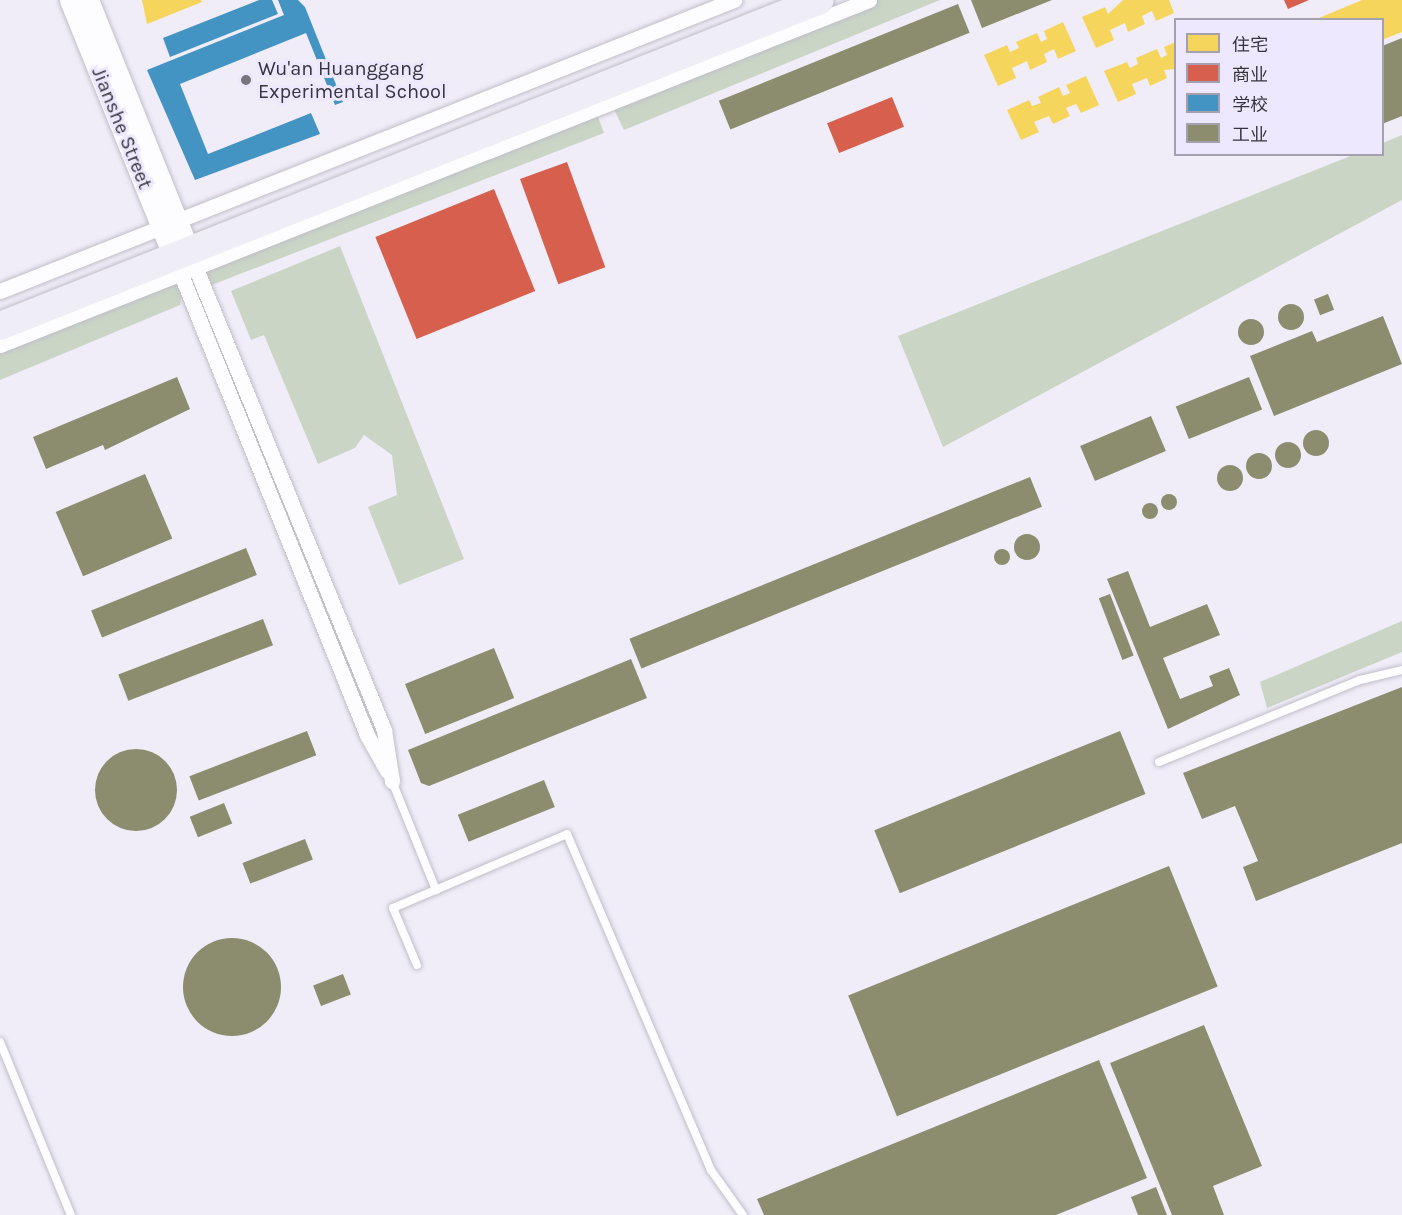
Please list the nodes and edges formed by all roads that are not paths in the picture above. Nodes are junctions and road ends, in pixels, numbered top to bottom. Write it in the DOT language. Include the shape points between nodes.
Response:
graph roads {
  1 [pos="70,0"];
  2 [pos="88,0"];
  3 [pos="734,0"];
  4 [pos="781,0"];
  5 [pos="820,0"];
  6 [pos="869,0"];
  7 [pos="179,247"];
  8 [pos="0,291"];
  9 [pos="0,310"];
  10 [pos="0,326"];
  11 [pos="0,345"];
  12 [pos="1402,670"];
  13 [pos="1159,762"];
  14 [pos="392,781"];
  15 [pos="436,890"];
  16 [pos="417,965"];
  17 [pos="0,1042"];
  18 [pos="71,1215"];
  19 [pos="743,1215"];
  1 -- 7 [label="main road, Jianshe Street"];
  2 -- 7 [label="main road, Jianshe Street"];
  3 -- 7 [label="street"];
  4 -- 7 [label="highway"];
  5 -- 7 [label="highway"];
  6 -- 7 [label="street"];
  7 -- 8 [label="street"];
  7 -- 9 [label="highway"];
  7 -- 10 [label="highway"];
  7 -- 11 [label="street"];
  7 -- 14 [label="street" via="367,735"];
  12 -- 13 [label="lane" via="1360,680"];
  14 -- 15 [label="lane"];
  15 -- 16 [label="lane" via="393,908"];
  15 -- 19 [label="lane" via="567,834 711,1170"];
  17 -- 18 [label="lane"];
}
